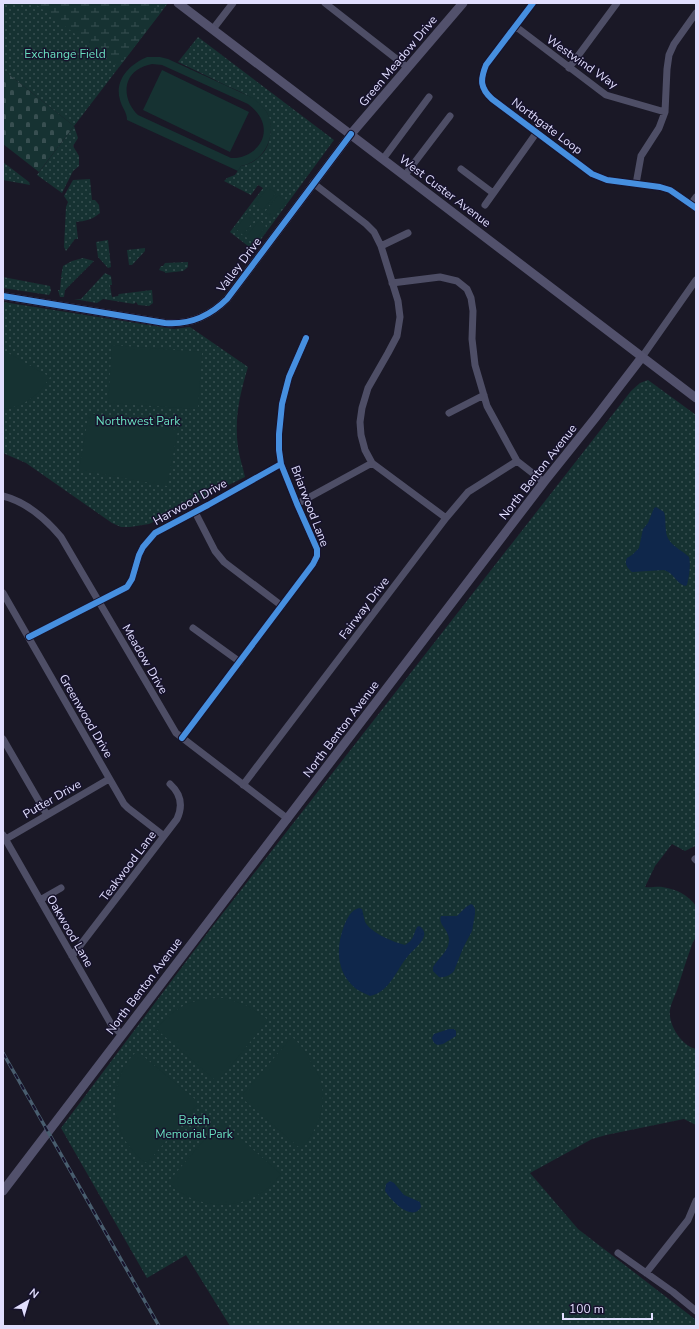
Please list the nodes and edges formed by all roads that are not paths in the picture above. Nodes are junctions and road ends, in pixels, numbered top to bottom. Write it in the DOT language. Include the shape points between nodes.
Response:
graph roads {
  1 [pos="178,3"];
  2 [pos="233,3"];
  3 [pos="325,3"];
  4 [pos="463,3"];
  5 [pos="533,3"];
  6 [pos="618,3"];
  7 [pos="696,13"];
  8 [pos="515,26"];
  9 [pos="213,29"];
  10 [pos="408,68"];
  11 [pos="569,68"];
  12 [pos="429,97"];
  13 [pos="665,112"];
  14 [pos="450,116"];
  15 [pos="537,132"];
  16 [pos="351,134"];
  17 [pos="383,159"];
  18 [pos="461,169"];
  19 [pos="405,175"];
  20 [pos="313,183"];
  21 [pos="636,184"];
  22 [pos="493,193"];
  23 [pos="696,197"];
  24 [pos="485,205"];
  25 [pos="693,206"];
  26 [pos="408,233"];
  27 [pos="380,246"];
  28 [pos="696,280"];
  29 [pos="392,283"];
  30 [pos="694,288"];
  31 [pos="3,296"];
  32 [pos="306,338"];
  33 [pos="642,356"];
  34 [pos="484,395"];
  35 [pos="696,398"];
  36 [pos="449,413"];
  37 [pos="518,462"];
  38 [pos="372,463"];
  39 [pos="281,464"];
  40 [pos="544,482"];
  41 [pos="3,496"];
  42 [pos="297,504"];
  43 [pos="195,512"];
  44 [pos="446,518"];
  45 [pos="3,593"];
  46 [pos="99,602"];
  47 [pos="282,606"];
  48 [pos="193,628"];
  49 [pos="29,637"];
  50 [pos="240,662"];
  51 [pos="182,738"];
  52 [pos="3,739"];
  53 [pos="109,778"];
  54 [pos="170,784"];
  55 [pos="243,785"];
  56 [pos="48,815"];
  57 [pos="288,819"];
  58 [pos="164,836"];
  59 [pos="4,837"];
  60 [pos="61,888"];
  61 [pos="40,900"];
  62 [pos="72,956"];
  63 [pos="122,1035"];
  64 [pos="3,1191"];
  65 [pos="696,1200"];
  66 [pos="618,1252"];
  67 [pos="646,1273"];
  68 [pos="696,1311"];
  1 -- 9 [label="main road, West Custer Avenue"];
  2 -- 9 [label="street"];
  3 -- 10 [label="street"];
  4 -- 10 [label="main road, Green Meadow Drive"];
  5 -- 8 [label="street, Northgate Loop"];
  6 -- 11 [label="street"];
  7 -- 13 [label="street" via="669,55"];
  8 -- 11 [label="street, Westwind Way"];
  8 -- 15 [label="street, Northgate Loop" via="486,65 482,84 484,91 491,98"];
  9 -- 16 [label="main road, West Custer Avenue"];
  10 -- 16 [label="main road, Green Meadow Drive"];
  11 -- 13 [label="street, Westwind Way" via="612,97"];
  12 -- 17 [label="street"];
  13 -- 21 [label="street" via="659,128 641,156"];
  14 -- 19 [label="street"];
  15 -- 21 [label="street, Northgate Loop" via="592,174 607,180"];
  15 -- 22 [label="street"];
  16 -- 17 [label="main road, West Custer Avenue"];
  16 -- 20 [label="street, Valley Drive"];
  17 -- 19 [label="main road, West Custer Avenue"];
  18 -- 22 [label="street"];
  19 -- 33 [label="main road, West Custer Avenue"];
  20 -- 27 [label="street" via="372,229"];
  20 -- 31 [label="street, Valley Drive" via="227,300 211,313 195,320 164,323"];
  21 -- 25 [label="street, Northgate Loop" via="670,190"];
  22 -- 24 [label="street"];
  23 -- 25 [label="street"];
  26 -- 27 [label="street"];
  27 -- 29 [label="street"];
  28 -- 30 [label="street, North Benton Avenue"];
  29 -- 34 [label="street" via="440,277 457,281 467,289 473,311 472,339 475,365"];
  29 -- 38 [label="street" via="400,317 397,336 368,388 360,422 365,450"];
  30 -- 33 [label="street, North Benton Avenue"];
  32 -- 39 [label="street, Briarwood Lane" via="282,404 279,434"];
  33 -- 35 [label="main road, West Custer Avenue"];
  33 -- 40 [label="main road, North Benton Avenue"];
  34 -- 36 [label="street"];
  34 -- 37 [label="street" via="487,406"];
  37 -- 40 [label="street"];
  37 -- 44 [label="street, Fairway Drive" via="468,492"];
  38 -- 42 [label="street"];
  38 -- 44 [label="street"];
  39 -- 42 [label="street, Briarwood Lane"];
  39 -- 43 [label="street, Harwood Drive"];
  40 -- 57 [label="main road, North Benton Avenue"];
  41 -- 46 [label="street, Meadow Drive" via="25,505 52,527 68,548"];
  42 -- 47 [label="street, Briarwood Lane" via="317,549 317,556 314,564"];
  43 -- 46 [label="street, Harwood Drive" via="162,529 149,539 139,555 130,584"];
  43 -- 47 [label="street" via="215,551 224,562"];
  44 -- 55 [label="street, Fairway Drive"];
  45 -- 49 [label="street, Greenwood Drive"];
  46 -- 49 [label="street, Harwood Drive"];
  46 -- 51 [label="street, Meadow Drive" via="176,733"];
  47 -- 50 [label="street, Briarwood Lane"];
  48 -- 50 [label="street"];
  49 -- 53 [label="street, Greenwood Drive"];
  50 -- 51 [label="street, Briarwood Lane"];
  51 -- 55 [label="street, Meadow Drive"];
  52 -- 56 [label="street"];
  53 -- 56 [label="street, Putter Drive"];
  53 -- 58 [label="street, Greenwood Drive" via="128,808"];
  54 -- 58 [label="street, Teakwood Lane" via="178,794 181,807 177,820"];
  55 -- 57 [label="street, Meadow Drive"];
  56 -- 59 [label="street, Putter Drive"];
  57 -- 63 [label="main road, North Benton Avenue"];
  58 -- 62 [label="street, Teakwood Lane"];
  59 -- 61 [label="street, Oakwood Lane"];
  60 -- 61 [label="street"];
  61 -- 62 [label="street, Oakwood Lane"];
  62 -- 63 [label="street, Oakwood Lane" via="111,1024"];
  63 -- 64 [label="main road, North Benton Avenue"];
  65 -- 67 [label="street" via="688,1220"];
  66 -- 67 [label="street"];
  67 -- 68 [label="street"];
}
